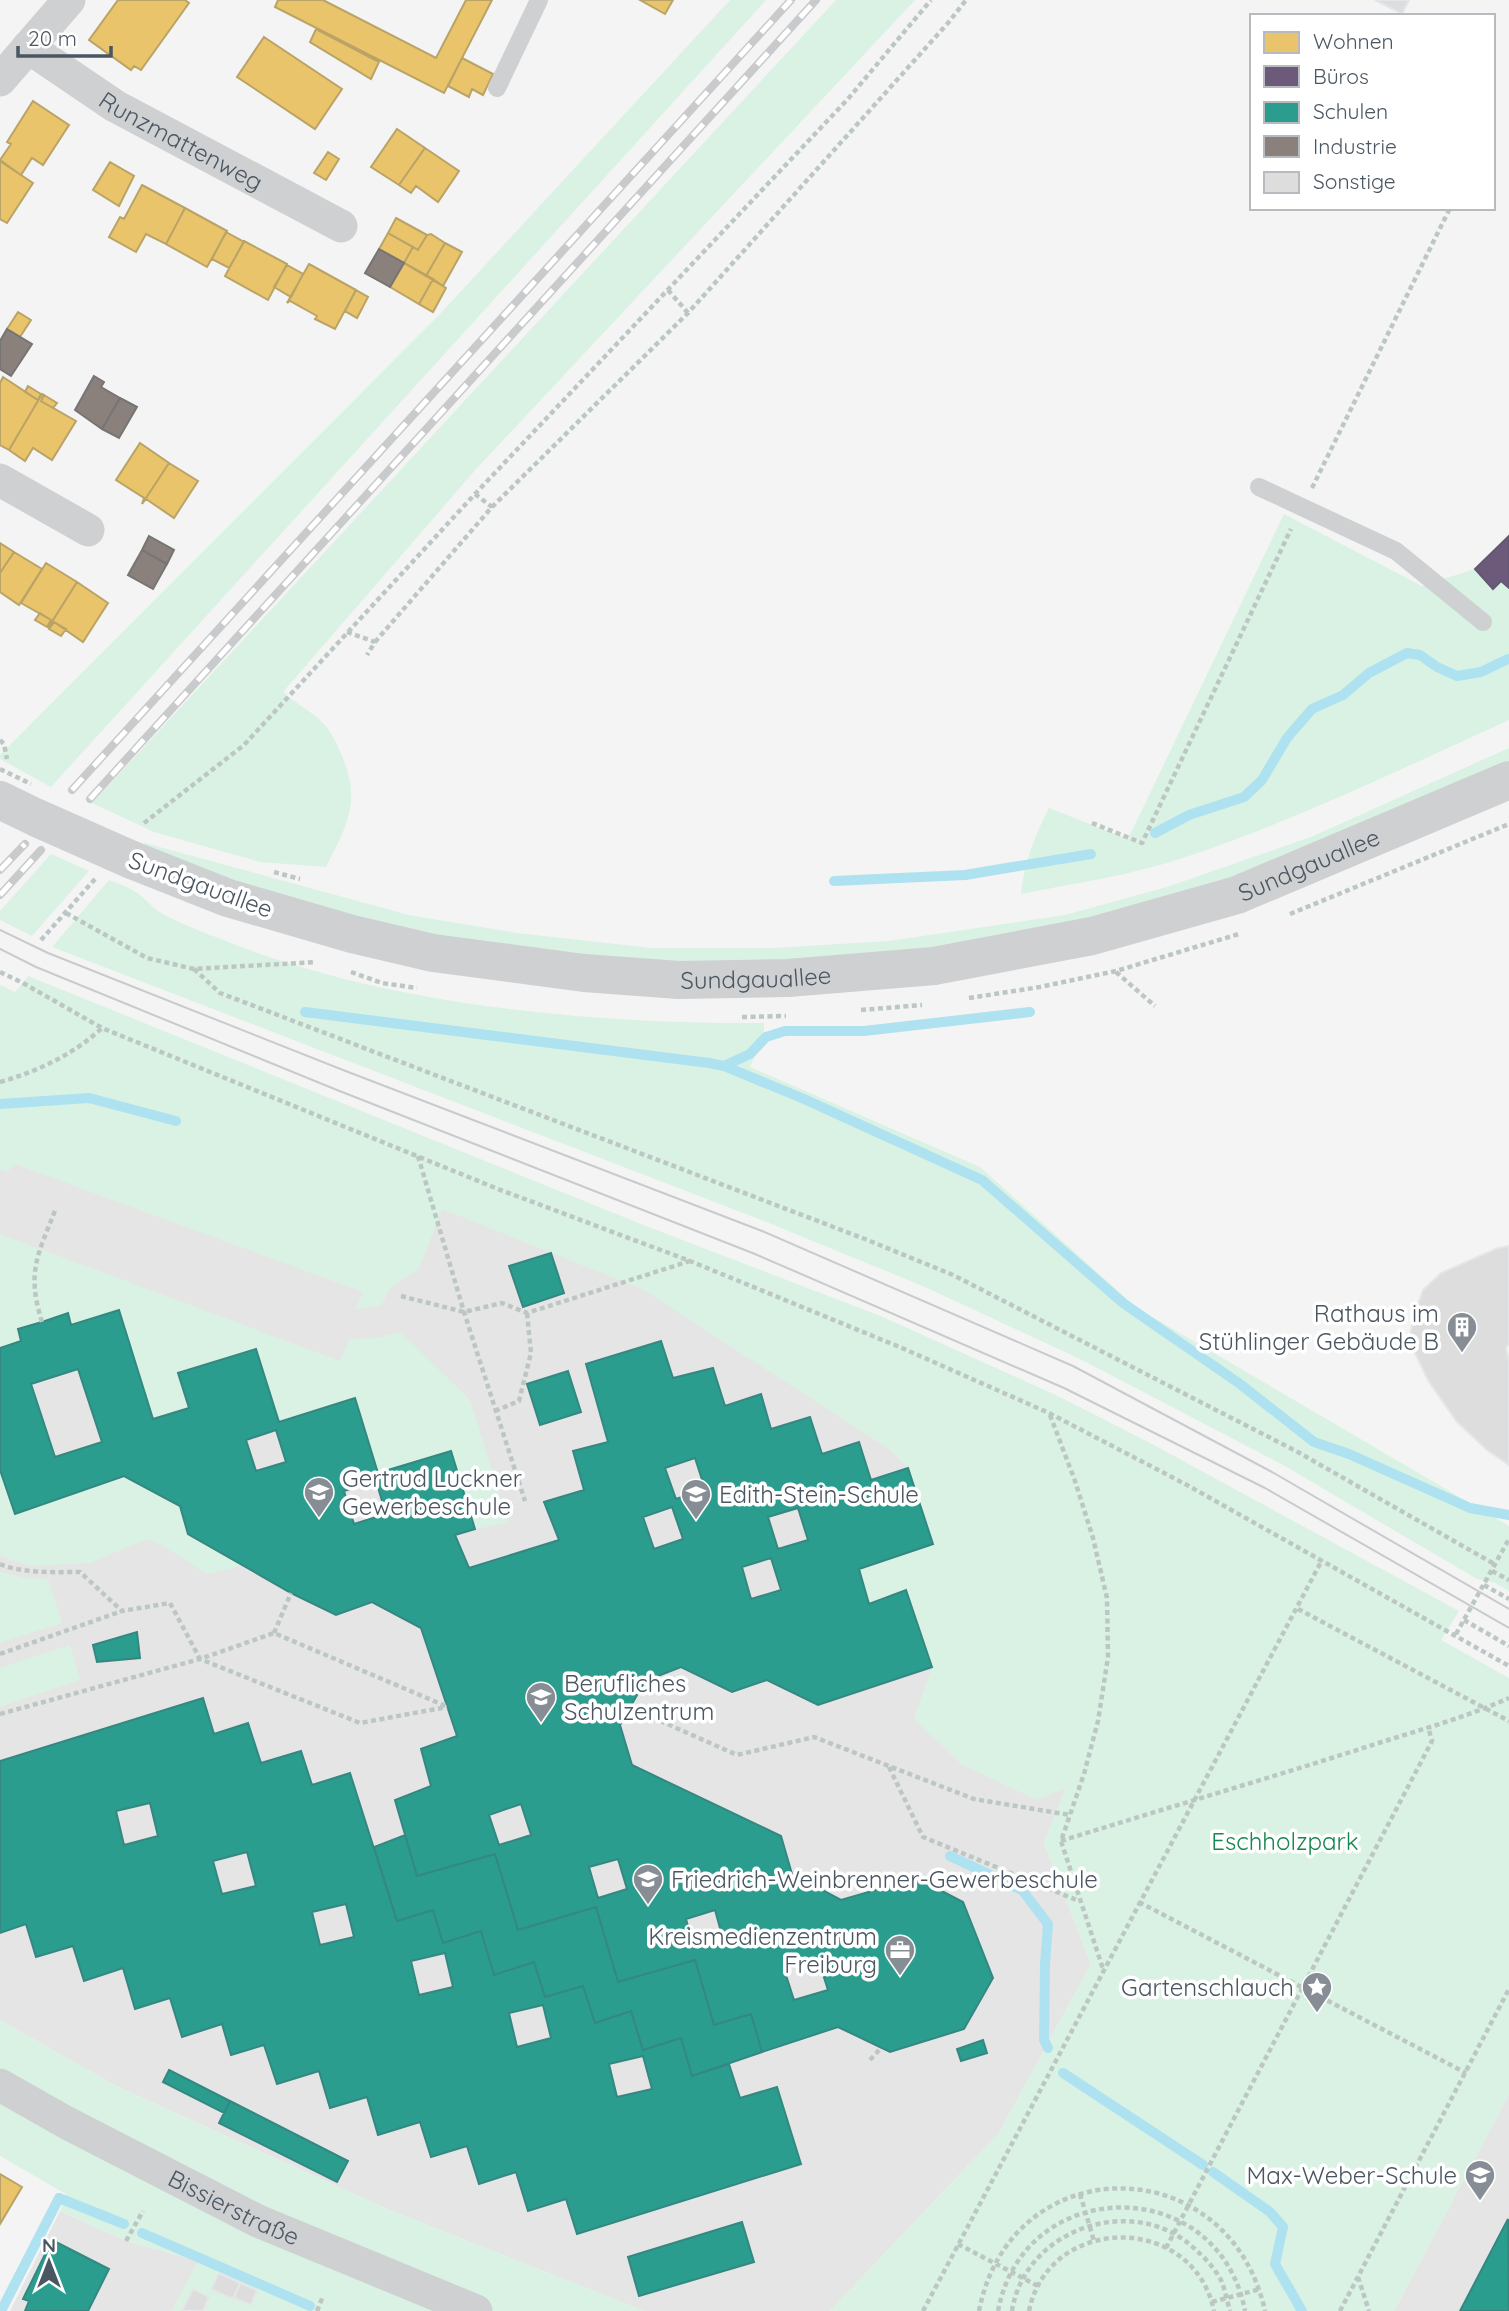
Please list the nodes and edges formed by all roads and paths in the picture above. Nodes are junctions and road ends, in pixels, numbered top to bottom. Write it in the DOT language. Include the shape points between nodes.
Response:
graph roads {
  1 [pos="69,0"];
  2 [pos="540,0"];
  3 [pos="930,0"];
  4 [pos="966,0"];
  5 [pos="29,47"];
  6 [pos="0,80"];
  7 [pos="496,88"];
  8 [pos="1449,210"];
  9 [pos="341,226"];
  10 [pos="667,290"];
  11 [pos="688,313"];
  12 [pos="0,480"];
  13 [pos="1259,486"];
  14 [pos="475,494"];
  15 [pos="492,507"];
  16 [pos="1302,507"];
  17 [pos="1293,526"];
  18 [pos="88,530"];
  19 [pos="1483,622"];
  20 [pos="347,632"];
  21 [pos="375,642"];
  22 [pos="367,655"];
  23 [pos="0,740"];
  24 [pos="6,759"];
  25 [pos="1509,780"];
  26 [pos="0,800"];
  27 [pos="144,823"];
  28 [pos="1092,823"];
  29 [pos="98,875"];
  30 [pos="66,913"];
  31 [pos="41,940"];
  32 [pos="287,963"];
  33 [pos="194,969"];
  34 [pos="1116,971"];
  35 [pos="0,972"];
  36 [pos="1155,1006"];
  37 [pos="102,1028"];
  38 [pos="0,1082"];
  39 [pos="418,1156"];
  40 [pos="55,1208"];
  41 [pos="690,1261"];
  42 [pos="401,1296"];
  43 [pos="464,1312"];
  44 [pos="527,1313"];
  45 [pos="42,1322"];
  46 [pos="495,1411"];
  47 [pos="1049,1413"];
  48 [pos="525,1501"];
  49 [pos="1509,1539"];
  50 [pos="1322,1560"];
  51 [pos="0,1564"];
  52 [pos="1496,1565"];
  53 [pos="1492,1571"];
  54 [pos="1509,1580"];
  55 [pos="1484,1585"];
  56 [pos="291,1592"];
  57 [pos="1509,1599"];
  58 [pos="1298,1609"];
  59 [pos="122,1611"];
  60 [pos="1464,1620"];
  61 [pos="274,1633"];
  62 [pos="1456,1634"];
  63 [pos="1509,1646"];
  64 [pos="0,1654"];
  65 [pos="200,1659"];
  66 [pos="1509,1666"];
  67 [pos="1509,1698"];
  68 [pos="629,1707"];
  69 [pos="1485,1709"];
  70 [pos="0,1714"];
  71 [pos="1509,1721"];
  72 [pos="1428,1727"];
  73 [pos="888,1766"];
  74 [pos="1194,1801"];
  75 [pos="1070,1815"];
  76 [pos="1061,1840"];
  77 [pos="1080,1901"];
  78 [pos="1139,1902"];
  79 [pos="1103,1969"];
  80 [pos="1301,1986"];
  81 [pos="1509,1989"];
  82 [pos="881,2048"];
  83 [pos="870,2060"];
  84 [pos="1466,2073"];
  85 [pos="0,2085"];
  86 [pos="1080,2194"];
  87 [pos="1188,2204"];
  88 [pos="144,2211"];
  89 [pos="1084,2212"];
  90 [pos="1179,2220"];
  91 [pos="1088,2225"];
  92 [pos="1174,2232"];
  93 [pos="127,2241"];
  94 [pos="1094,2241"];
  95 [pos="958,2244"];
  96 [pos="1166,2248"];
  97 [pos="994,2265"];
  98 [pos="1010,2273"];
  99 [pos="1358,2276"];
  100 [pos="1022,2280"];
  101 [pos="1038,2286"];
  102 [pos="1260,2289"];
  103 [pos="1242,2295"];
  104 [pos="323,2296"];
  105 [pos="1227,2299"];
  106 [pos="1212,2302"];
  107 [pos="317,2311"];
  108 [pos="476,2311"];
  109 [pos="923,2311"];
  110 [pos="979,2311"];
  111 [pos="998,2311"];
  112 [pos="1012,2311"];
  113 [pos="1029,2311"];
  114 [pos="1214,2311"];
  115 [pos="1230,2311"];
  116 [pos="1245,2311"];
  117 [pos="1265,2311"];
  118 [pos="1340,2311"];
  119 [pos="1369,2311"];
  1 -- 5 [label="street"];
  2 -- 7 [label="lane"];
  3 -- 10 [label="path" via="847,100"];
  4 -- 11 [label="path"];
  5 -- 6 [label="street"];
  5 -- 9 [label="street, Runzmattenweg" via="115,106"];
  8 -- 16 [label="path"];
  10 -- 11 [label="path"];
  10 -- 14 [label="path"];
  11 -- 15 [label="path"];
  12 -- 18 [label="street"];
  13 -- 16 [label="lane"];
  14 -- 15 [label="path"];
  14 -- 20 [label="path"];
  15 -- 21 [label="path"];
  16 -- 19 [label="lane" via="1395,551"];
  17 -- 28 [label="path" via="1142,843"];
  20 -- 21 [label="path"];
  20 -- 27 [label="path" via="244,746"];
  21 -- 22 [label="path"];
  23 -- 24 [label="path"];
  25 -- 26 [label="street, Sundgauallee, bridge" via="1237,895 1092,936 934,966 788,978 679,980 433,953 352,934 228,898"];
  29 -- 30 [label="path"];
  30 -- 31 [label="path"];
  30 -- 33 [label="path" via="147,958"];
  32 -- 33 [label="path"];
  33 -- 52 [label="path" via="220,993 953,1275 1296,1451"];
  34 -- 36 [label="path"];
  35 -- 37 [label="path, bridge"];
  37 -- 38 [label="path" via="51,1064"];
  37 -- 39 [label="path"];
  39 -- 41 [label="path"];
  39 -- 43 [label="path"];
  40 -- 45 [label="path" via="34,1265 34,1296"];
  41 -- 44 [label="path"];
  41 -- 47 [label="path"];
  42 -- 43 [label="path"];
  43 -- 44 [label="path" via="502,1303"];
  43 -- 46 [label="path"];
  44 -- 46 [label="path" via="531,1353 519,1401"];
  46 -- 48 [label="path"];
  47 -- 50 [label="path"];
  47 -- 75 [label="path" via="1093,1538 1107,1598 1108,1657 1098,1721"];
  49 -- 52 [label="path"];
  50 -- 58 [label="path"];
  50 -- 62 [label="path"];
  51 -- 59 [label="path" via="80,1572"];
  52 -- 53 [label="path"];
  53 -- 54 [label="path"];
  53 -- 55 [label="path"];
  55 -- 57 [label="path"];
  55 -- 60 [label="path"];
  56 -- 61 [label="path"];
  58 -- 69 [label="path"];
  58 -- 74 [label="path"];
  59 -- 64 [label="path"];
  59 -- 65 [label="path" via="170,1603"];
  60 -- 62 [label="path"];
  60 -- 63 [label="path"];
  61 -- 65 [label="path"];
  61 -- 65 [label="path" via="448,1707 360,1723"];
  62 -- 66 [label="path"];
  65 -- 70 [label="path"];
  67 -- 69 [label="path"];
  68 -- 73 [label="path" via="737,1755 814,1737"];
  69 -- 71 [label="path"];
  69 -- 72 [label="path"];
  72 -- 74 [label="path"];
  72 -- 80 [label="path" via="1432,1741"];
  73 -- 75 [label="path" via="974,1799"];
  73 -- 77 [label="path" via="923,1838"];
  74 -- 76 [label="path"];
  74 -- 78 [label="path"];
  75 -- 76 [label="path"];
  76 -- 77 [label="path"];
  77 -- 79 [label="path"];
  78 -- 79 [label="path"];
  78 -- 80 [label="path"];
  79 -- 95 [label="path"];
  80 -- 84 [label="path"];
  80 -- 87 [label="path"];
  81 -- 84 [label="path"];
  82 -- 83 [label="path"];
  84 -- 99 [label="path"];
  85 -- 108 [label="street, Bissierstraße" via="258,2221"];
  86 -- 87 [label="path" via="1135,2189"];
  86 -- 89 [label="path"];
  86 -- 97 [label="path" via="1054,2204 1030,2221 1009,2241"];
  87 -- 90 [label="path"];
  87 -- 102 [label="path" via="1231,2237"];
  88 -- 93 [label="path"];
  89 -- 90 [label="path" via="1133,2207"];
  89 -- 91 [label="path"];
  89 -- 98 [label="path" via="1043,2233"];
  90 -- 92 [label="path"];
  90 -- 103 [label="path" via="1218,2253"];
  91 -- 92 [label="path" via="1132,2221"];
  91 -- 94 [label="path"];
  91 -- 100 [label="path" via="1052,2244"];
  92 -- 96 [label="path"];
  92 -- 105 [label="path" via="1208,2262"];
  94 -- 96 [label="path" via="1130,2237"];
  94 -- 101 [label="path" via="1061,2258"];
  95 -- 97 [label="path"];
  95 -- 109 [label="path"];
  96 -- 106 [label="path" via="1194,2270"];
  97 -- 98 [label="path"];
  97 -- 110 [label="path"];
  98 -- 100 [label="path"];
  98 -- 111 [label="path"];
  99 -- 118 [label="path"];
  99 -- 119 [label="path"];
  100 -- 101 [label="path"];
  100 -- 112 [label="path"];
  101 -- 113 [label="path"];
  102 -- 103 [label="path"];
  102 -- 117 [label="path"];
  103 -- 105 [label="path"];
  103 -- 116 [label="path"];
  104 -- 107 [label="path"];
  105 -- 106 [label="path"];
  105 -- 115 [label="path"];
  106 -- 114 [label="path"];
}
